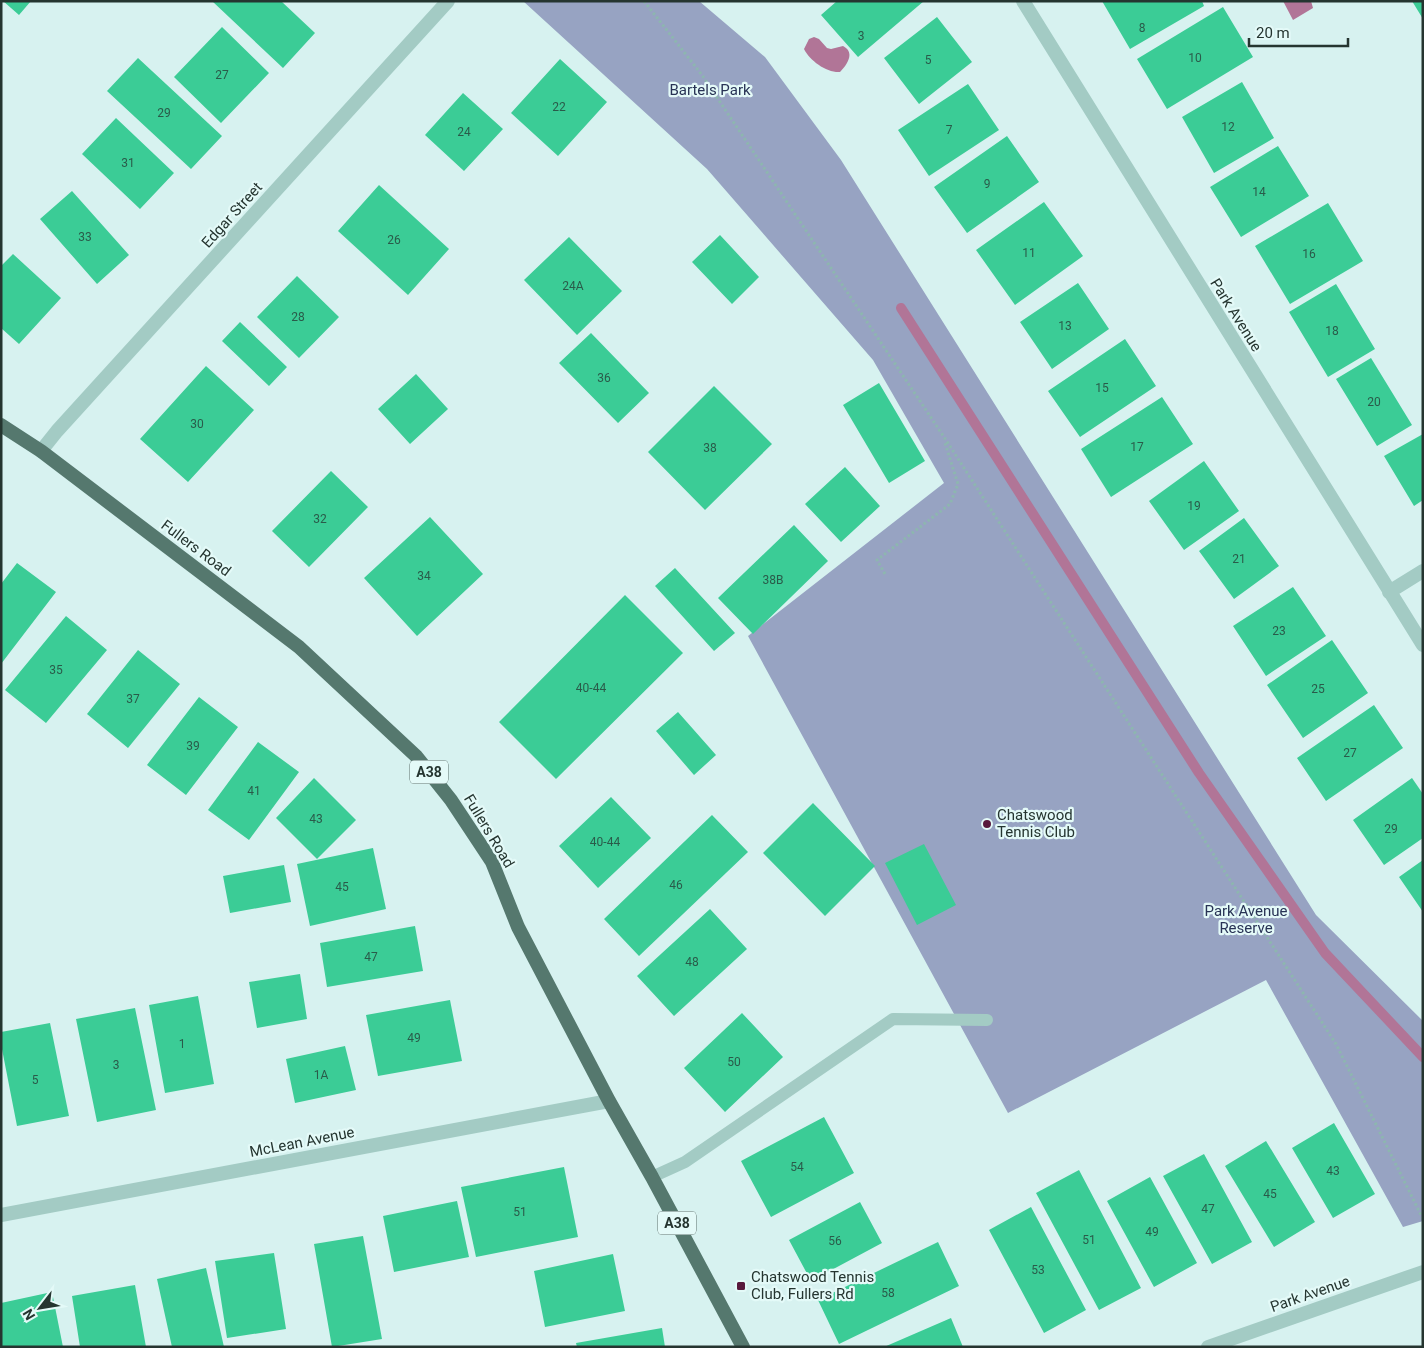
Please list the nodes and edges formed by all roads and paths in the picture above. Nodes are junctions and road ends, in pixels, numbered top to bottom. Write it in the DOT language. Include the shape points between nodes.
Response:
graph roads {
  1 [pos="448,1"];
  2 [pos="644,1"];
  3 [pos="1023,1"];
  4 [pos="1,424"];
  5 [pos="944,438"];
  6 [pos="41,451"];
  7 [pos="1423,572"];
  8 [pos="885,574"];
  9 [pos="1389,592"];
  10 [pos="1423,645"];
  11 [pos="987,1020"];
  12 [pos="609,1101"];
  13 [pos="652,1177"];
  14 [pos="1,1215"];
  15 [pos="1423,1219"];
  16 [pos="1423,1272"];
  17 [pos="743,1347"];
  18 [pos="1208,1347"];
  1 -- 6 [label="street, Edgar Street"];
  2 -- 5 [label="path" via="702,75"];
  3 -- 9 [label="street, Park Avenue"];
  4 -- 6 [label="main road, Fullers Road / A38"];
  5 -- 8 [label="path" via="958,484 950,504 877,560"];
  5 -- 15 [label="path" via="1336,1044"];
  6 -- 12 [label="main road, Fullers Road / A38" via="300,647 416,756 451,800 492,862 518,927"];
  7 -- 9 [label="street"];
  9 -- 10 [label="street, Park Avenue"];
  11 -- 13 [label="lane" via="893,1019 685,1162"];
  12 -- 13 [label="main road, Fullers Road / A38"];
  12 -- 14 [label="street, McLean Avenue"];
  13 -- 17 [label="main road, Fullers Road / A38"];
  16 -- 18 [label="street, Park Avenue"];
}
